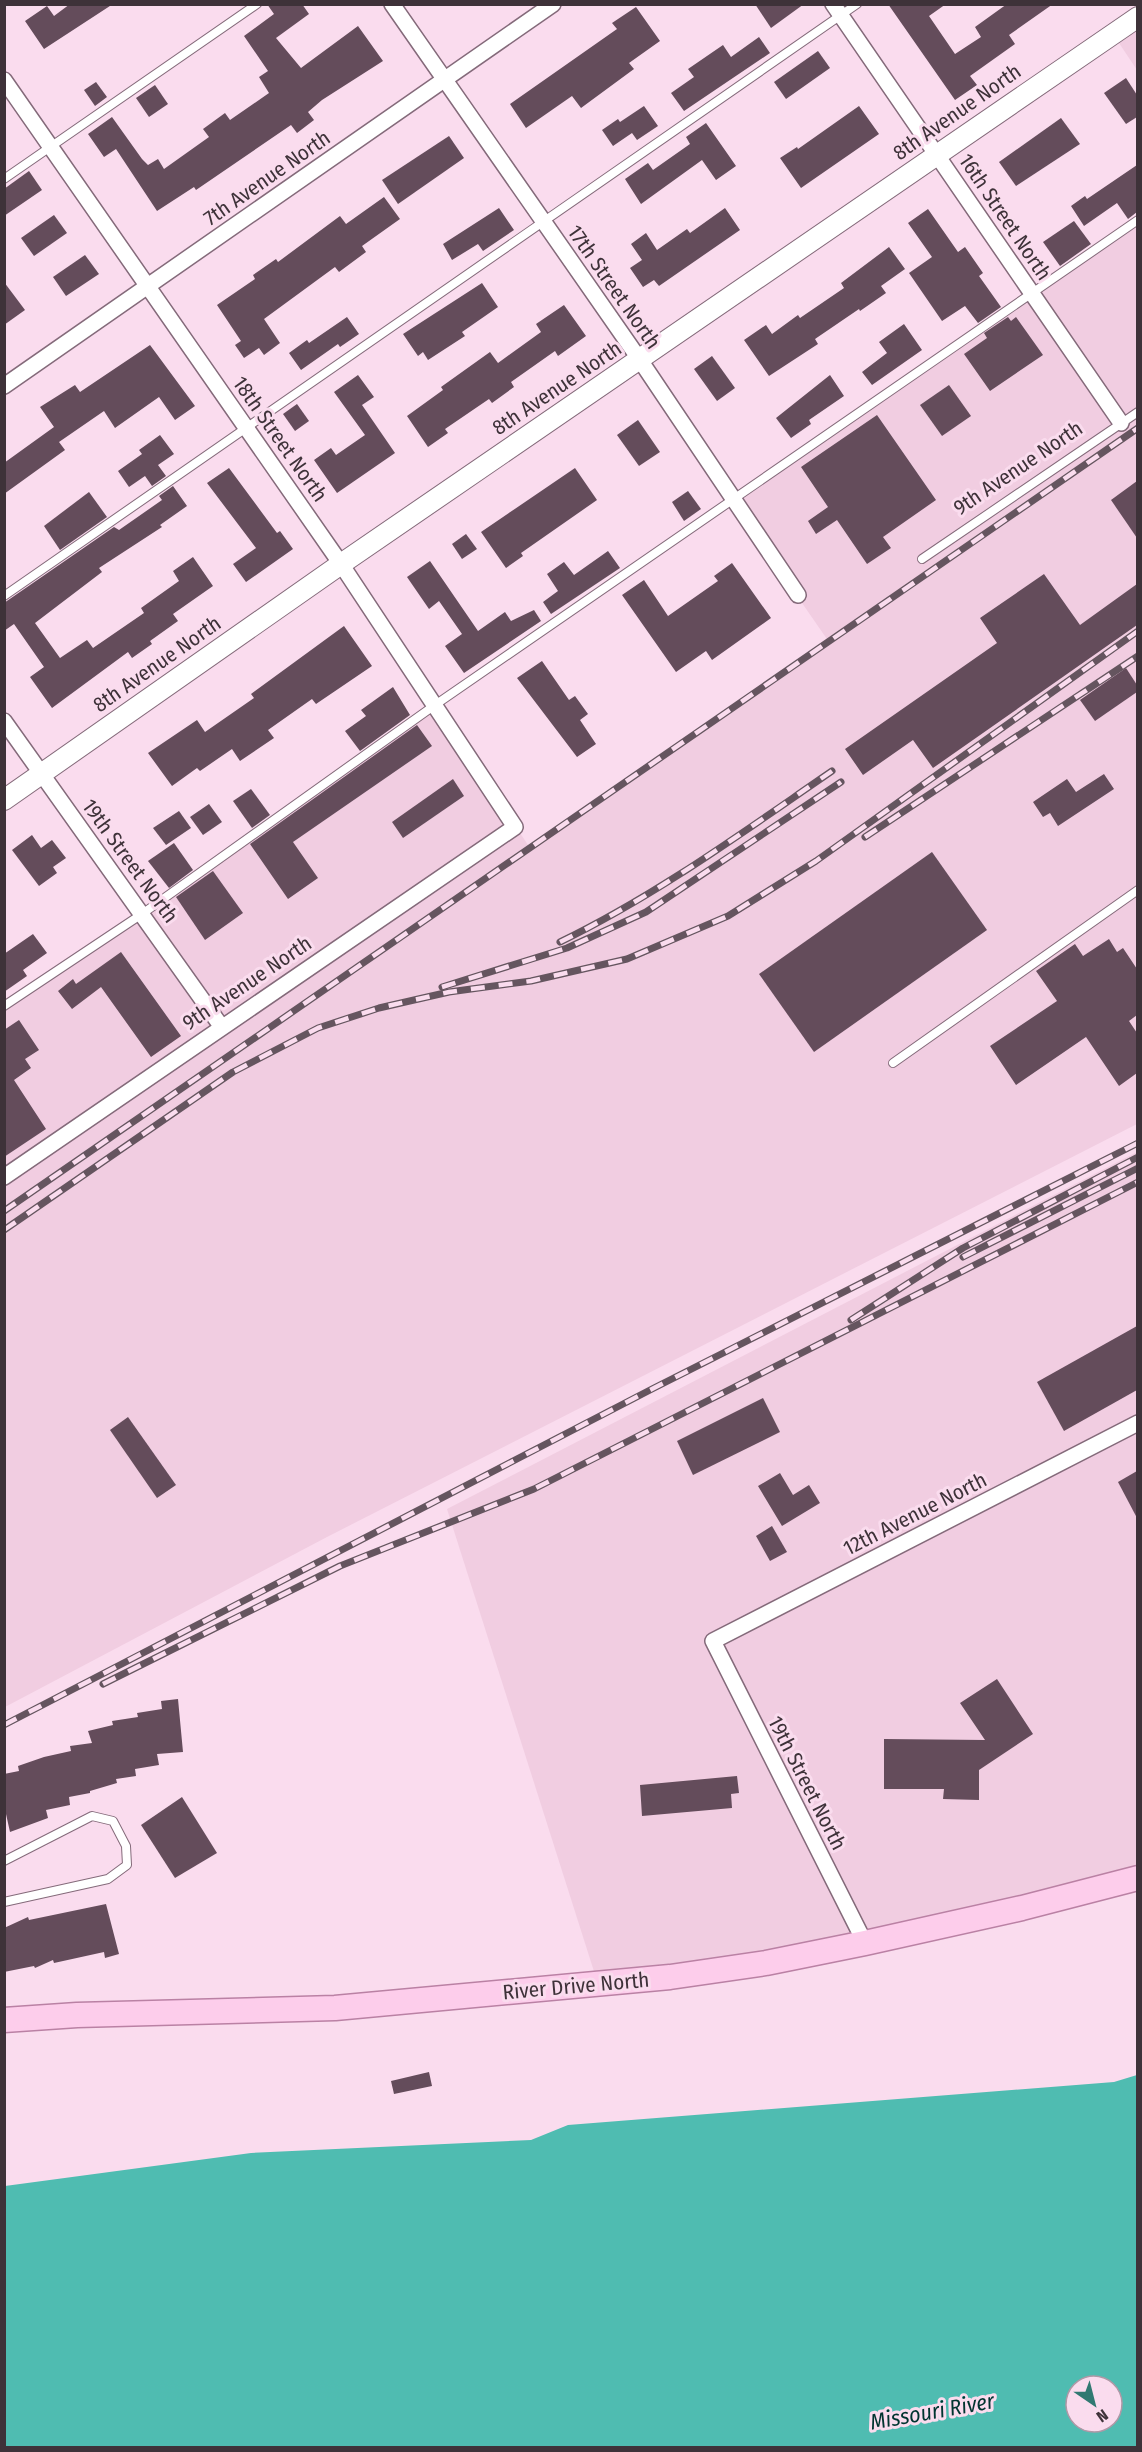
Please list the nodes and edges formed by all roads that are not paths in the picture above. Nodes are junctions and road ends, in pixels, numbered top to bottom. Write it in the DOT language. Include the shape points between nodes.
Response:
graph roads {
  1 [pos="257,4"];
  2 [pos="392,4"];
  3 [pos="553,4"];
  4 [pos="857,4"];
  5 [pos="837,10"];
  6 [pos="1137,16"];
  7 [pos="4,80"];
  8 [pos="444,80"];
  9 [pos="51,147"];
  10 [pos="938,155"];
  11 [pos="4,179"];
  12 [pos="1137,220"];
  13 [pos="543,221"];
  14 [pos="149,287"];
  15 [pos="1032,294"];
  16 [pos="640,360"];
  17 [pos="4,386"];
  18 [pos="1137,412"];
  19 [pos="1121,423"];
  20 [pos="247,428"];
  21 [pos="732,501"];
  22 [pos="922,559"];
  23 [pos="341,564"];
  24 [pos="798,595"];
  25 [pos="4,596"];
  26 [pos="435,705"];
  27 [pos="4,721"];
  28 [pos="42,775"];
  29 [pos="4,800"];
  30 [pos="514,827"];
  31 [pos="1137,890"];
  32 [pos="142,914"];
  33 [pos="4,1006"];
  34 [pos="221,1026"];
  35 [pos="893,1063"];
  36 [pos="4,1177"];
  37 [pos="1137,1423"];
  38 [pos="713,1641"];
  39 [pos="4,1861"];
  40 [pos="1137,1878"];
  41 [pos="4,1902"];
  42 [pos="865,1943"];
  43 [pos="4,2020"];
  1 -- 9 [label="lane"];
  2 -- 8 [label="street, 17th Street North"];
  3 -- 8 [label="street, 7th Avenue North"];
  4 -- 5 [label="lane"];
  5 -- 10 [label="street, 16th Street North"];
  5 -- 13 [label="lane"];
  6 -- 10 [label="street, 8th Avenue North"];
  7 -- 9 [label="street, 18th Street North"];
  8 -- 13 [label="street, 17th Street North"];
  8 -- 14 [label="street, 7th Avenue North"];
  9 -- 11 [label="lane"];
  9 -- 14 [label="street, 18th Street North"];
  10 -- 15 [label="street, 16th Street North"];
  10 -- 16 [label="street, 8th Avenue North"];
  12 -- 15 [label="lane"];
  13 -- 16 [label="street, 17th Street North"];
  13 -- 20 [label="lane"];
  14 -- 17 [label="street, 7th Avenue North"];
  14 -- 20 [label="street, 18th Street North"];
  15 -- 19 [label="street, 16th Street North"];
  15 -- 21 [label="lane"];
  16 -- 21 [label="street, 17th Street North"];
  16 -- 23 [label="street, 8th Avenue North"];
  18 -- 19 [label="lane, 9th Avenue North"];
  19 -- 22 [label="lane, 9th Avenue North"];
  20 -- 23 [label="street, 18th Street North"];
  20 -- 25 [label="lane"];
  21 -- 24 [label="street, 17th Street North"];
  21 -- 26 [label="lane"];
  23 -- 26 [label="street, 18th Street North"];
  23 -- 28 [label="street, 8th Avenue North"];
  26 -- 30 [label="street, 18th Street North"];
  26 -- 32 [label="lane"];
  27 -- 28 [label="street, 19th Street North"];
  28 -- 29 [label="street, 8th Avenue North"];
  28 -- 32 [label="street, 19th Street North"];
  30 -- 34 [label="street, 9th Avenue North"];
  31 -- 35 [label="lane"];
  32 -- 33 [label="lane"];
  32 -- 34 [label="street, 19th Street North"];
  34 -- 36 [label="street, 9th Avenue North"];
  37 -- 38 [label="street, 12th Avenue North"];
  38 -- 42 [label="street, 19th Street North"];
  39 -- 41 [label="lane" via="92,1816 113,1821 126,1846 127,1865 108,1879"];
  40 -- 42 [label="main road, River Drive North"];
  42 -- 43 [label="main road, River Drive North" via="670,1977 335,2008"];
}
